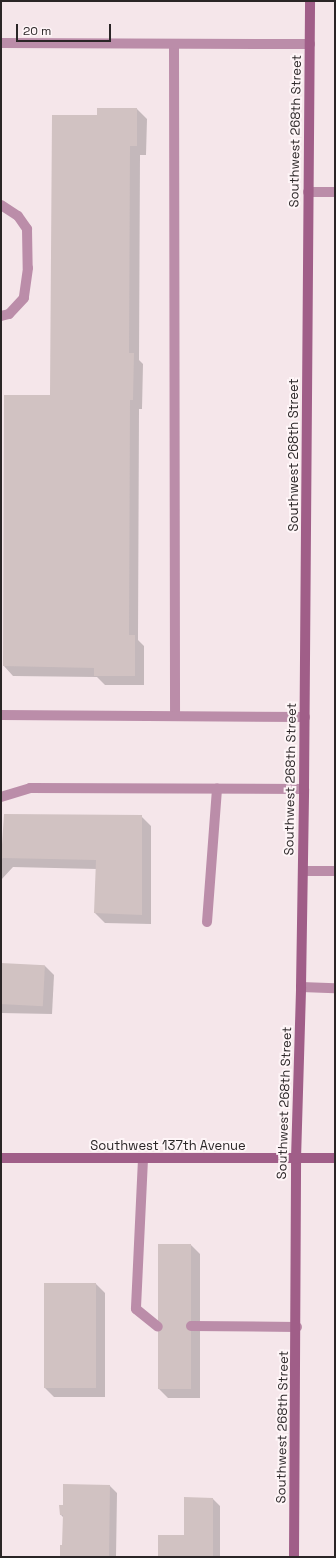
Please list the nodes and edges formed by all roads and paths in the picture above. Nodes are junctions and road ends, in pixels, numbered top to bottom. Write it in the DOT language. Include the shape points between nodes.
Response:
graph roads {
  1 [pos="310,1"];
  2 [pos="1,43"];
  3 [pos="174,44"];
  4 [pos="310,44"];
  5 [pos="308,192"];
  6 [pos="335,192"];
  7 [pos="1,205"];
  8 [pos="1,316"];
  9 [pos="1,714"];
  10 [pos="175,715"];
  11 [pos="305,717"];
  12 [pos="217,788"];
  13 [pos="304,789"];
  14 [pos="1,797"];
  15 [pos="303,871"];
  16 [pos="335,871"];
  17 [pos="207,922"];
  18 [pos="302,987"];
  19 [pos="335,988"];
  20 [pos="1,1158"];
  21 [pos="335,1158"];
  22 [pos="143,1159"];
  23 [pos="296,1159"];
  24 [pos="158,1326"];
  25 [pos="191,1326"];
  26 [pos="297,1327"];
  27 [pos="294,1557"];
  1 -- 4 [label="main road, Southwest 268th Street"];
  2 -- 3 [label="street"];
  3 -- 4 [label="street"];
  3 -- 10 [label="street"];
  4 -- 5 [label="main road, Southwest 268th Street"];
  5 -- 6 [label="street"];
  5 -- 11 [label="main road, Southwest 268th Street"];
  7 -- 8 [label="street" via="18,216 27,228 28,268 24,298 9,314"];
  9 -- 10 [label="street"];
  10 -- 11 [label="street"];
  11 -- 13 [label="main road, Southwest 268th Street"];
  12 -- 13 [label="street"];
  12 -- 14 [label="street" via="30,788"];
  12 -- 17 [label="street"];
  13 -- 15 [label="main road, Southwest 268th Street"];
  15 -- 16 [label="street"];
  15 -- 18 [label="main road, Southwest 268th Street"];
  18 -- 19 [label="street"];
  18 -- 23 [label="main road, Southwest 268th Street"];
  20 -- 22 [label="main road, Southwest 137th Avenue"];
  21 -- 23 [label="main road, Southwest 137th Avenue"];
  22 -- 23 [label="main road, Southwest 137th Avenue"];
  22 -- 24 [label="street" via="136,1308"];
  23 -- 26 [label="main road, Southwest 268th Street"];
  25 -- 26 [label="street"];
  26 -- 27 [label="main road, Southwest 268th Street"];
}
